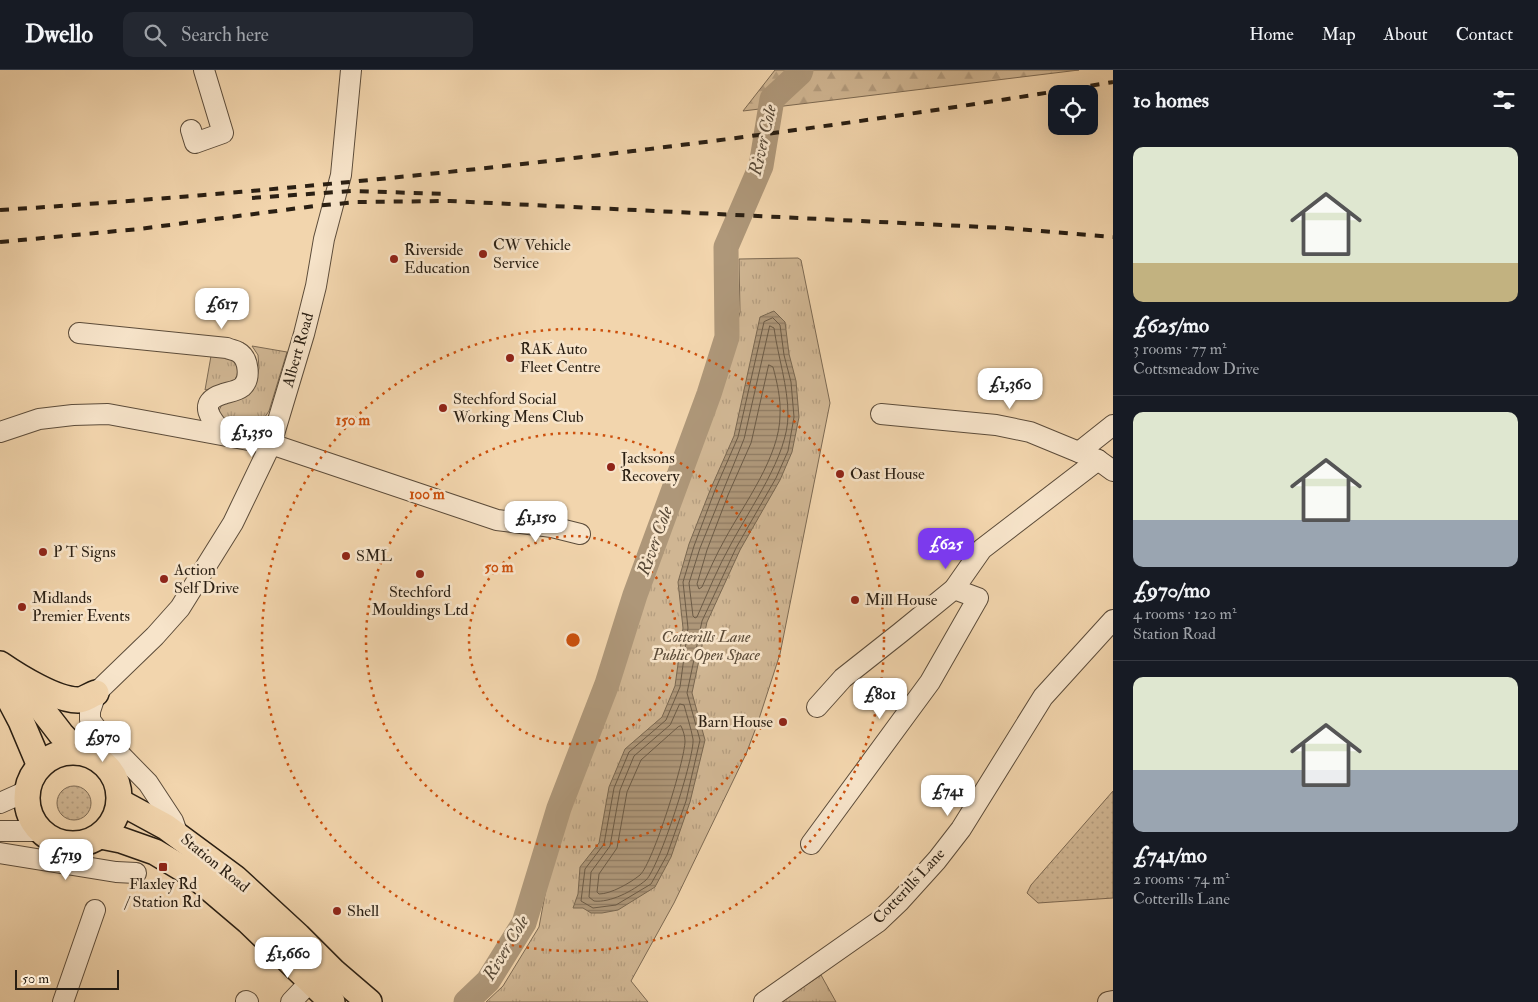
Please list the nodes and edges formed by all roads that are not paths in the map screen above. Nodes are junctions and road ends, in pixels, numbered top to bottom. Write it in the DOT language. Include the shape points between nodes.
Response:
graph roads {
  1 [pos="204,70"];
  2 [pos="351,70"];
  3 [pos="191,130"];
  4 [pos="79,333"];
  5 [pos="881,414"];
  6 [pos="1113,424"];
  7 [pos="0,432"];
  8 [pos="224,434"];
  9 [pos="271,444"];
  10 [pos="1079,452"];
  11 [pos="1106,465"];
  12 [pos="580,534"];
  13 [pos="954,589"];
  14 [pos="1113,620"];
  15 [pos="5,673"];
  16 [pos="96,693"];
  17 [pos="818,706"];
  18 [pos="78,752"];
  19 [pos="40,766"];
  20 [pos="27,791"];
  21 [pos="120,802"];
  22 [pos="0,803"];
  23 [pos="176,828"];
  24 [pos="0,831"];
  25 [pos="40,831"];
  26 [pos="101,836"];
  27 [pos="811,844"];
  28 [pos="0,853"];
  29 [pos="136,873"];
  30 [pos="95,910"];
  31 [pos="311,981"];
  32 [pos="1113,1001"];
  33 [pos="63,1002"];
  34 [pos="290,1002"];
  35 [pos="332,1002"];
  36 [pos="369,1002"];
  37 [pos="764,1002"];
  38 [pos="1108,1002"];
  1 -- 3 [label="street" via="223,133 194,143"];
  2 -- 9 [label="street, Albert Road" via="340,175 304,334"];
  4 -- 8 [label="street" via="227,348 239,352 246,361 246,381 238,389 213,398 208,405 214,423"];
  5 -- 10 [label="street" via="996,425 1030,432"];
  6 -- 10 [label="street"];
  7 -- 8 [label="street" via="39,419 108,414"];
  8 -- 9 [label="street"];
  9 -- 12 [label="street" via="497,520"];
  9 -- 16 [label="street, Albert Road" via="233,523 180,608"];
  10 -- 11 [label="street"];
  11 -- 13 [label="street" via="982,549"];
  13 -- 17 [label="street" via="843,678"];
  13 -- 27 [label="street" via="978,598 930,682"];
  14 -- 37 [label="street, Cotterills Lane" via="1043,697 961,829 900,902 878,922"];
  15 -- 16 [label="main road" via="64,699 80,700"];
  15 -- 18 [label="main road"];
  15 -- 19 [label="main road"];
  16 -- 23 [label="street, Station Road" via="90,720 148,783"];
  18 -- 19 [label="main road" via="64,752"];
  18 -- 21 [label="main road" via="95,757 109,768 118,784"];
  19 -- 20 [label="main road" via="31,777"];
  20 -- 22 [label="street"];
  20 -- 25 [label="main road" via="28,813"];
  21 -- 23 [label="main road"];
  21 -- 26 [label="main road" via="117,815"];
  23 -- 36 [label="main road, Station Road"];
  24 -- 25 [label="street"];
  25 -- 26 [label="main road" via="54,841 70,845 86,843"];
  26 -- 31 [label="main road" via="156,852 195,876"];
  28 -- 29 [label="street" via="117,865"];
  30 -- 33 [label="street"];
  31 -- 34 [label="street"];
  31 -- 35 [label="main road"];
  32 -- 38 [label="street"];
}
